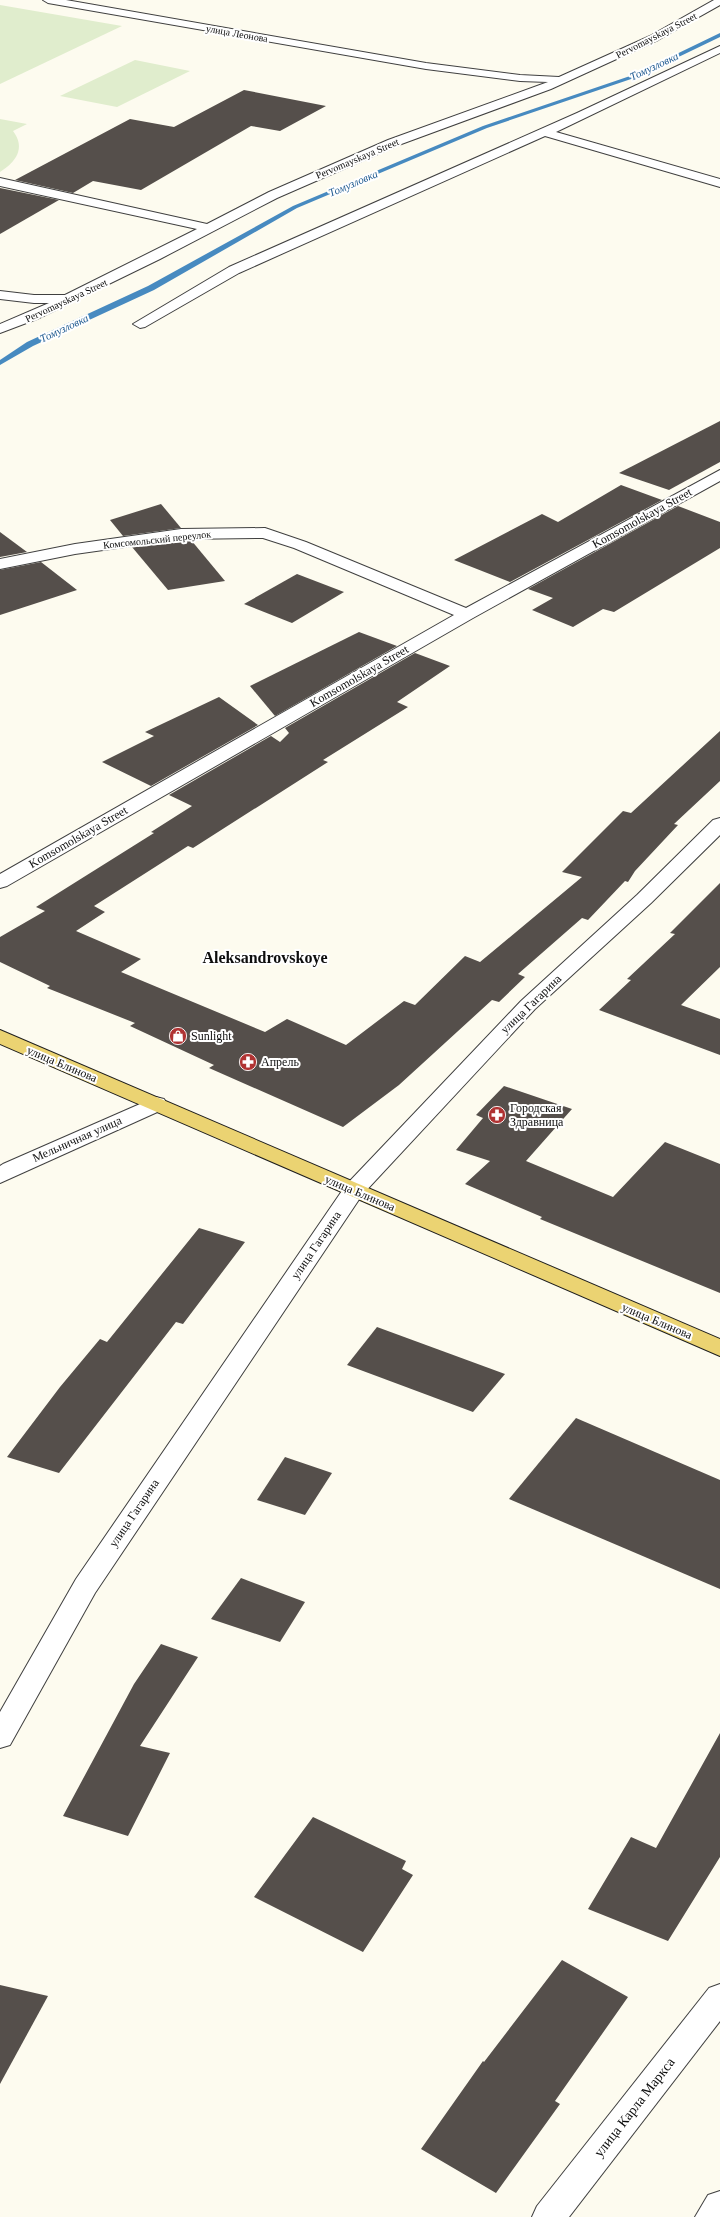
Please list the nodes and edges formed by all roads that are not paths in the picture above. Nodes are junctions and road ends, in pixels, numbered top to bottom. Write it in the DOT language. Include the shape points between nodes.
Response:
graph roads {
  1 [pos="48,0"];
  2 [pos="720,1"];
  3 [pos="720,49"];
  4 [pos="563,80"];
  5 [pos="544,132"];
  6 [pos="0,182"];
  7 [pos="720,183"];
  8 [pos="209,228"];
  9 [pos="0,295"];
  10 [pos="71,298"];
  11 [pos="140,324"];
  12 [pos="0,329"];
  13 [pos="720,475"];
  14 [pos="0,564"];
  15 [pos="467,614"];
  16 [pos="720,824"];
  17 [pos="0,882"];
  18 [pos="0,1036"];
  19 [pos="156,1104"];
  20 [pos="0,1176"];
  21 [pos="354,1190"];
  22 [pos="720,1348"];
  23 [pos="0,1737"];
  24 [pos="720,1996"];
  25 [pos="720,2206"];
  26 [pos="549,2217"];
  27 [pos="712,2217"];
  1 -- 4 [label="street, улица Леонова" via="426,66 520,78"];
  2 -- 4 [label="street, Pervomayskaya Street" via="654,38"];
  3 -- 5 [label="street"];
  4 -- 8 [label="street, Pervomayskaya Street" via="392,142 273,195"];
  5 -- 7 [label="street"];
  5 -- 11 [label="street" via="234,270"];
  6 -- 8 [label="street"];
  8 -- 10 [label="street, Pervomayskaya Street"];
  9 -- 10 [label="street" via="34,299"];
  10 -- 12 [label="street, Pervomayskaya Street"];
  13 -- 15 [label="street, Komsomolskaya Street"];
  14 -- 15 [label="street, Комсомольский переулок" via="75,549 182,534 265,534 300,545"];
  15 -- 17 [label="street, Komsomolskaya Street"];
  16 -- 21 [label="street, улица Гагарина" via="644,899 528,1005"];
  18 -- 19 [label="main road, улица Блинова"];
  19 -- 20 [label="street, Мельничная улица"];
  19 -- 21 [label="main road, улица Блинова"];
  21 -- 22 [label="main road, улица Блинова"];
  21 -- 23 [label="street, улица Гагарина" via="85,1586"];
  24 -- 26 [label="street, улица Карла Маркса"];
  25 -- 27 [label="street"];
}
